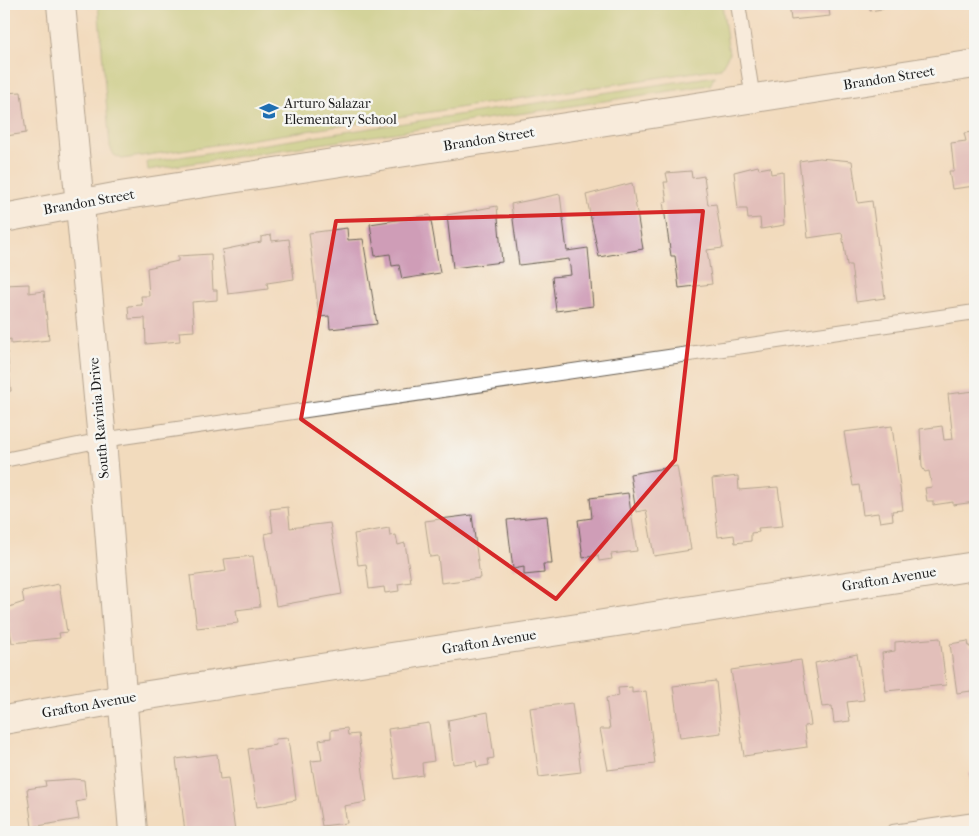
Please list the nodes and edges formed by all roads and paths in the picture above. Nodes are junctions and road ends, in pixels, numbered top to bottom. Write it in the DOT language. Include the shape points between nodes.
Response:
graph roads {
  1 [pos="61,4"];
  2 [pos="738,4"];
  3 [pos="975,64"];
  4 [pos="753,99"];
  5 [pos="79,204"];
  6 [pos="4,218"];
  7 [pos="975,312"];
  8 [pos="102,440"];
  9 [pos="4,460"];
  10 [pos="975,566"];
  11 [pos="123,699"];
  12 [pos="4,720"];
  13 [pos="975,820"];
  14 [pos="133,832"];
  15 [pos="893,832"];
  1 -- 5 [label="street, South Ravinia Drive"];
  2 -- 4 [label="lane"];
  3 -- 4 [label="street, Brandon Street"];
  4 -- 5 [label="street, Brandon Street"];
  5 -- 6 [label="street, Brandon Street"];
  5 -- 8 [label="street, South Ravinia Drive"];
  7 -- 8 [label="lane"];
  8 -- 9 [label="lane"];
  8 -- 11 [label="street, South Ravinia Drive"];
  10 -- 11 [label="street, Grafton Avenue"];
  11 -- 12 [label="street, Grafton Avenue"];
  11 -- 14 [label="street, South Ravinia Drive"];
  13 -- 15 [label="lane"];
}
